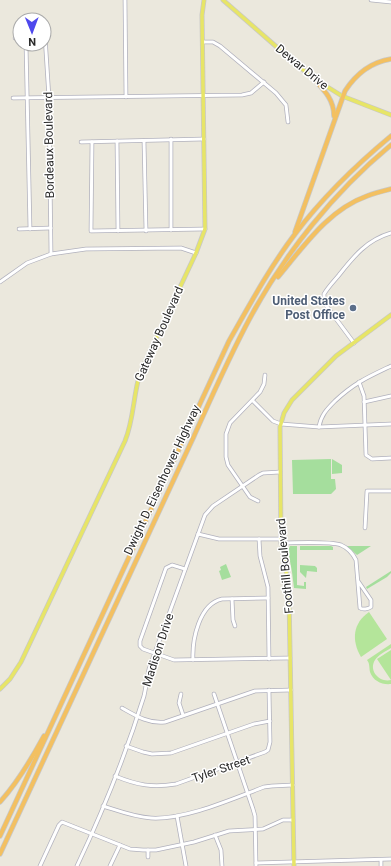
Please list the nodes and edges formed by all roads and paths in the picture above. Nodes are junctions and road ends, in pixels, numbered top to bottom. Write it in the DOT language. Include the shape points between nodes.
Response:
graph roads {
  1 [pos="125,0"];
  2 [pos="204,0"];
  3 [pos="223,0"];
  4 [pos="371,0"];
  5 [pos="378,0"];
  6 [pos="391,2"];
  7 [pos="203,42"];
  8 [pos="26,52"];
  9 [pos="46,52"];
  10 [pos="391,59"];
  11 [pos="311,76"];
  12 [pos="264,82"];
  13 [pos="204,96"];
  14 [pos="342,96"];
  15 [pos="126,97"];
  16 [pos="13,98"];
  17 [pos="27,98"];
  18 [pos="48,98"];
  19 [pos="391,115"];
  20 [pos="334,119"];
  21 [pos="288,122"];
  22 [pos="391,136"];
  23 [pos="171,139"];
  24 [pos="204,139"];
  25 [pos="117,141"];
  26 [pos="144,141"];
  27 [pos="81,142"];
  28 [pos="92,142"];
  29 [pos="391,145"];
  30 [pos="391,189"];
  31 [pos="51,228"];
  32 [pos="19,229"];
  33 [pos="30,229"];
  34 [pos="205,229"];
  35 [pos="171,230"];
  36 [pos="118,231"];
  37 [pos="146,231"];
  38 [pos="391,233"];
  39 [pos="294,235"];
  40 [pos="196,253"];
  41 [pos="51,254"];
  42 [pos="0,282"];
  43 [pos="268,289"];
  44 [pos="391,315"];
  45 [pos="354,342"];
  46 [pos="391,366"];
  47 [pos="265,375"];
  48 [pos="358,382"];
  49 [pos="391,396"];
  50 [pos="252,401"];
  51 [pos="364,402"];
  52 [pos="281,424"];
  53 [pos="391,424"];
  54 [pos="365,426"];
  55 [pos="319,427"];
  56 [pos="391,458"];
  57 [pos="280,472"];
  58 [pos="242,487"];
  59 [pos="391,491"];
  60 [pos="258,502"];
  61 [pos="365,528"];
  62 [pos="198,534"];
  63 [pos="259,539"];
  64 [pos="281,541"];
  65 [pos="186,569"];
  66 [pos="358,581"];
  67 [pos="268,598"];
  68 [pos="232,599"];
  69 [pos="235,626"];
  70 [pos="155,654"];
  71 [pos="290,658"];
  72 [pos="269,659"];
  73 [pos="193,660"];
  74 [pos="0,689"];
  75 [pos="270,690"];
  76 [pos="291,690"];
  77 [pos="181,694"];
  78 [pos="214,694"];
  79 [pos="65,696"];
  80 [pos="217,704"];
  81 [pos="122,708"];
  82 [pos="183,715"];
  83 [pos="136,717"];
  84 [pos="270,721"];
  85 [pos="227,733"];
  86 [pos="126,746"];
  87 [pos="237,763"];
  88 [pos="115,776"];
  89 [pos="293,785"];
  90 [pos="248,793"];
  91 [pos="0,802"];
  92 [pos="103,806"];
  93 [pos="177,816"];
  94 [pos="293,820"];
  95 [pos="256,829"];
  96 [pos="92,834"];
  97 [pos="215,835"];
  98 [pos="0,836"];
  99 [pos="182,844"];
  100 [pos="120,845"];
  101 [pos="148,850"];
  102 [pos="0,854"];
  103 [pos="148,857"];
  104 [pos="391,859"];
  105 [pos="381,860"];
  106 [pos="256,864"];
  107 [pos="294,864"];
  108 [pos="40,866"];
  109 [pos="77,866"];
  110 [pos="110,866"];
  111 [pos="186,866"];
  112 [pos="222,866"];
  113 [pos="381,866"];
  1 -- 15 [label="street"];
  2 -- 7 [label="main road, Gateway Boulevard"];
  3 -- 11 [label="main road, Dewar Drive"];
  4 -- 5 [label="street"];
  5 -- 6 [label="street"];
  7 -- 12 [label="street" via="213,42 220,46"];
  7 -- 13 [label="main road, Gateway Boulevard"];
  8 -- 17 [label="street"];
  9 -- 18 [label="street, Bordeaux Boulevard"];
  10 -- 14 [label="highway" via="361,72"];
  11 -- 14 [label="main road, Dewar Drive"];
  11 -- 20 [label="highway" via="332,100"];
  12 -- 13 [label="street" via="255,91 247,94"];
  12 -- 21 [label="street" via="286,105"];
  13 -- 15 [label="street"];
  13 -- 24 [label="main road, Gateway Boulevard"];
  14 -- 19 [label="main road, Dewar Drive"];
  14 -- 20 [label="highway"];
  15 -- 18 [label="street"];
  16 -- 17 [label="street"];
  17 -- 18 [label="street"];
  17 -- 33 [label="street"];
  18 -- 31 [label="street, Bordeaux Boulevard"];
  20 -- 39 [label="highway"];
  22 -- 39 [label="highway, Dwight D. Eisenhower Highway" via="362,160"];
  23 -- 24 [label="street"];
  23 -- 26 [label="street"];
  23 -- 35 [label="street"];
  24 -- 34 [label="main road, Gateway Boulevard"];
  25 -- 26 [label="street"];
  25 -- 28 [label="street"];
  25 -- 36 [label="street"];
  26 -- 37 [label="street"];
  27 -- 28 [label="street"];
  28 -- 36 [label="street" via="92,231"];
  29 -- 43 [label="highway, Dwight D. Eisenhower Highway" via="319,218 290,254"];
  30 -- 43 [label="highway" via="367,196 332,217"];
  31 -- 33 [label="street"];
  31 -- 41 [label="street, Bordeaux Boulevard"];
  32 -- 33 [label="street"];
  34 -- 35 [label="street"];
  34 -- 40 [label="main road, Gateway Boulevard"];
  35 -- 37 [label="street"];
  36 -- 37 [label="street"];
  38 -- 45 [label="street" via="363,247 324,294 325,304"];
  39 -- 79 [label="highway, Dwight D. Eisenhower Highway" via="262,282 230,341"];
  40 -- 41 [label="street" via="182,248 86,248"];
  40 -- 74 [label="main road, Gateway Boulevard" via="140,373 125,441 21,662"];
  41 -- 42 [label="street" via="27,263"];
  43 -- 102 [label="highway, Dwight D. Eisenhower Highway" via="222,372"];
  44 -- 45 [label="main road, Foothill Boulevard"];
  45 -- 52 [label="main road, Foothill Boulevard" via="336,356 292,400"];
  46 -- 48 [label="street"];
  47 -- 50 [label="street" via="262,388"];
  48 -- 51 [label="street"];
  48 -- 55 [label="street" via="326,410"];
  49 -- 51 [label="street"];
  50 -- 52 [label="street" via="273,421"];
  50 -- 58 [label="street" via="230,423 226,434 226,461"];
  51 -- 54 [label="street"];
  52 -- 55 [label="street"];
  52 -- 57 [label="main road, Foothill Boulevard"];
  53 -- 54 [label="street"];
  54 -- 55 [label="street"];
  54 -- 56 [label="street" via="368,457"];
  57 -- 58 [label="street, Madison Drive" via="263,473"];
  57 -- 64 [label="main road, Foothill Boulevard"];
  58 -- 60 [label="street"];
  58 -- 62 [label="street, Madison Drive" via="210,509"];
  59 -- 61 [label="street" via="367,491"];
  62 -- 63 [label="street" via="214,539"];
  62 -- 65 [label="street, Madison Drive"];
  63 -- 64 [label="street"];
  63 -- 67 [label="street"];
  64 -- 66 [label="street" via="341,545 356,560"];
  64 -- 71 [label="main road, Foothill Boulevard" via="288,591"];
  65 -- 70 [label="street, Madison Drive"];
  65 -- 70 [label="street" via="170,565 163,576 140,644 143,649"];
  66 -- 66 [label="street" via="360,608 369,609 371,600"];
  67 -- 68 [label="street"];
  67 -- 72 [label="street"];
  68 -- 69 [label="street"];
  68 -- 73 [label="street" via="218,600 205,610 193,644"];
  70 -- 73 [label="street" via="174,660"];
  70 -- 83 [label="street, Madison Drive"];
  71 -- 72 [label="street"];
  71 -- 76 [label="main road, Foothill Boulevard"];
  72 -- 73 [label="street"];
  75 -- 76 [label="street"];
  75 -- 80 [label="street" via="255,691"];
  75 -- 84 [label="street, Tyler Street"];
  76 -- 89 [label="main road, Foothill Boulevard"];
  77 -- 82 [label="street"];
  78 -- 80 [label="street"];
  79 -- 91 [label="highway" via="27,768"];
  79 -- 98 [label="highway, Dwight D. Eisenhower Highway"];
  80 -- 82 [label="street"];
  80 -- 85 [label="street"];
  81 -- 83 [label="street"];
  82 -- 83 [label="street" via="165,722 151,722"];
  83 -- 86 [label="street, Madison Drive"];
  84 -- 85 [label="street"];
  84 -- 87 [label="street, Tyler Street" via="268,750"];
  85 -- 86 [label="street" via="170,753 143,752"];
  85 -- 87 [label="street"];
  86 -- 88 [label="street, Madison Drive"];
  87 -- 88 [label="street, Tyler Street" via="164,786 144,786"];
  87 -- 90 [label="street"];
  88 -- 92 [label="street, Madison Drive"];
  89 -- 90 [label="street" via="272,786"];
  89 -- 94 [label="main road, Foothill Boulevard"];
  90 -- 93 [label="street"];
  90 -- 95 [label="street"];
  92 -- 93 [label="street" via="138,817"];
  92 -- 96 [label="street, Madison Drive"];
  93 -- 99 [label="street"];
  94 -- 95 [label="street" via="283,820 269,827"];
  94 -- 107 [label="main road, Foothill Boulevard"];
  95 -- 97 [label="street" via="236,829"];
  95 -- 106 [label="street"];
  96 -- 100 [label="street"];
  96 -- 108 [label="street" via="62,822"];
  96 -- 109 [label="street, Madison Drive"];
  97 -- 99 [label="street"];
  97 -- 112 [label="street" via="221,850"];
  99 -- 101 [label="street"];
  99 -- 111 [label="street"];
  100 -- 101 [label="street" via="130,849"];
  100 -- 110 [label="street"];
  101 -- 103 [label="street"];
  104 -- 105 [label="street"];
  105 -- 107 [label="street"];
  105 -- 113 [label="street"];
  106 -- 107 [label="street"];
}
